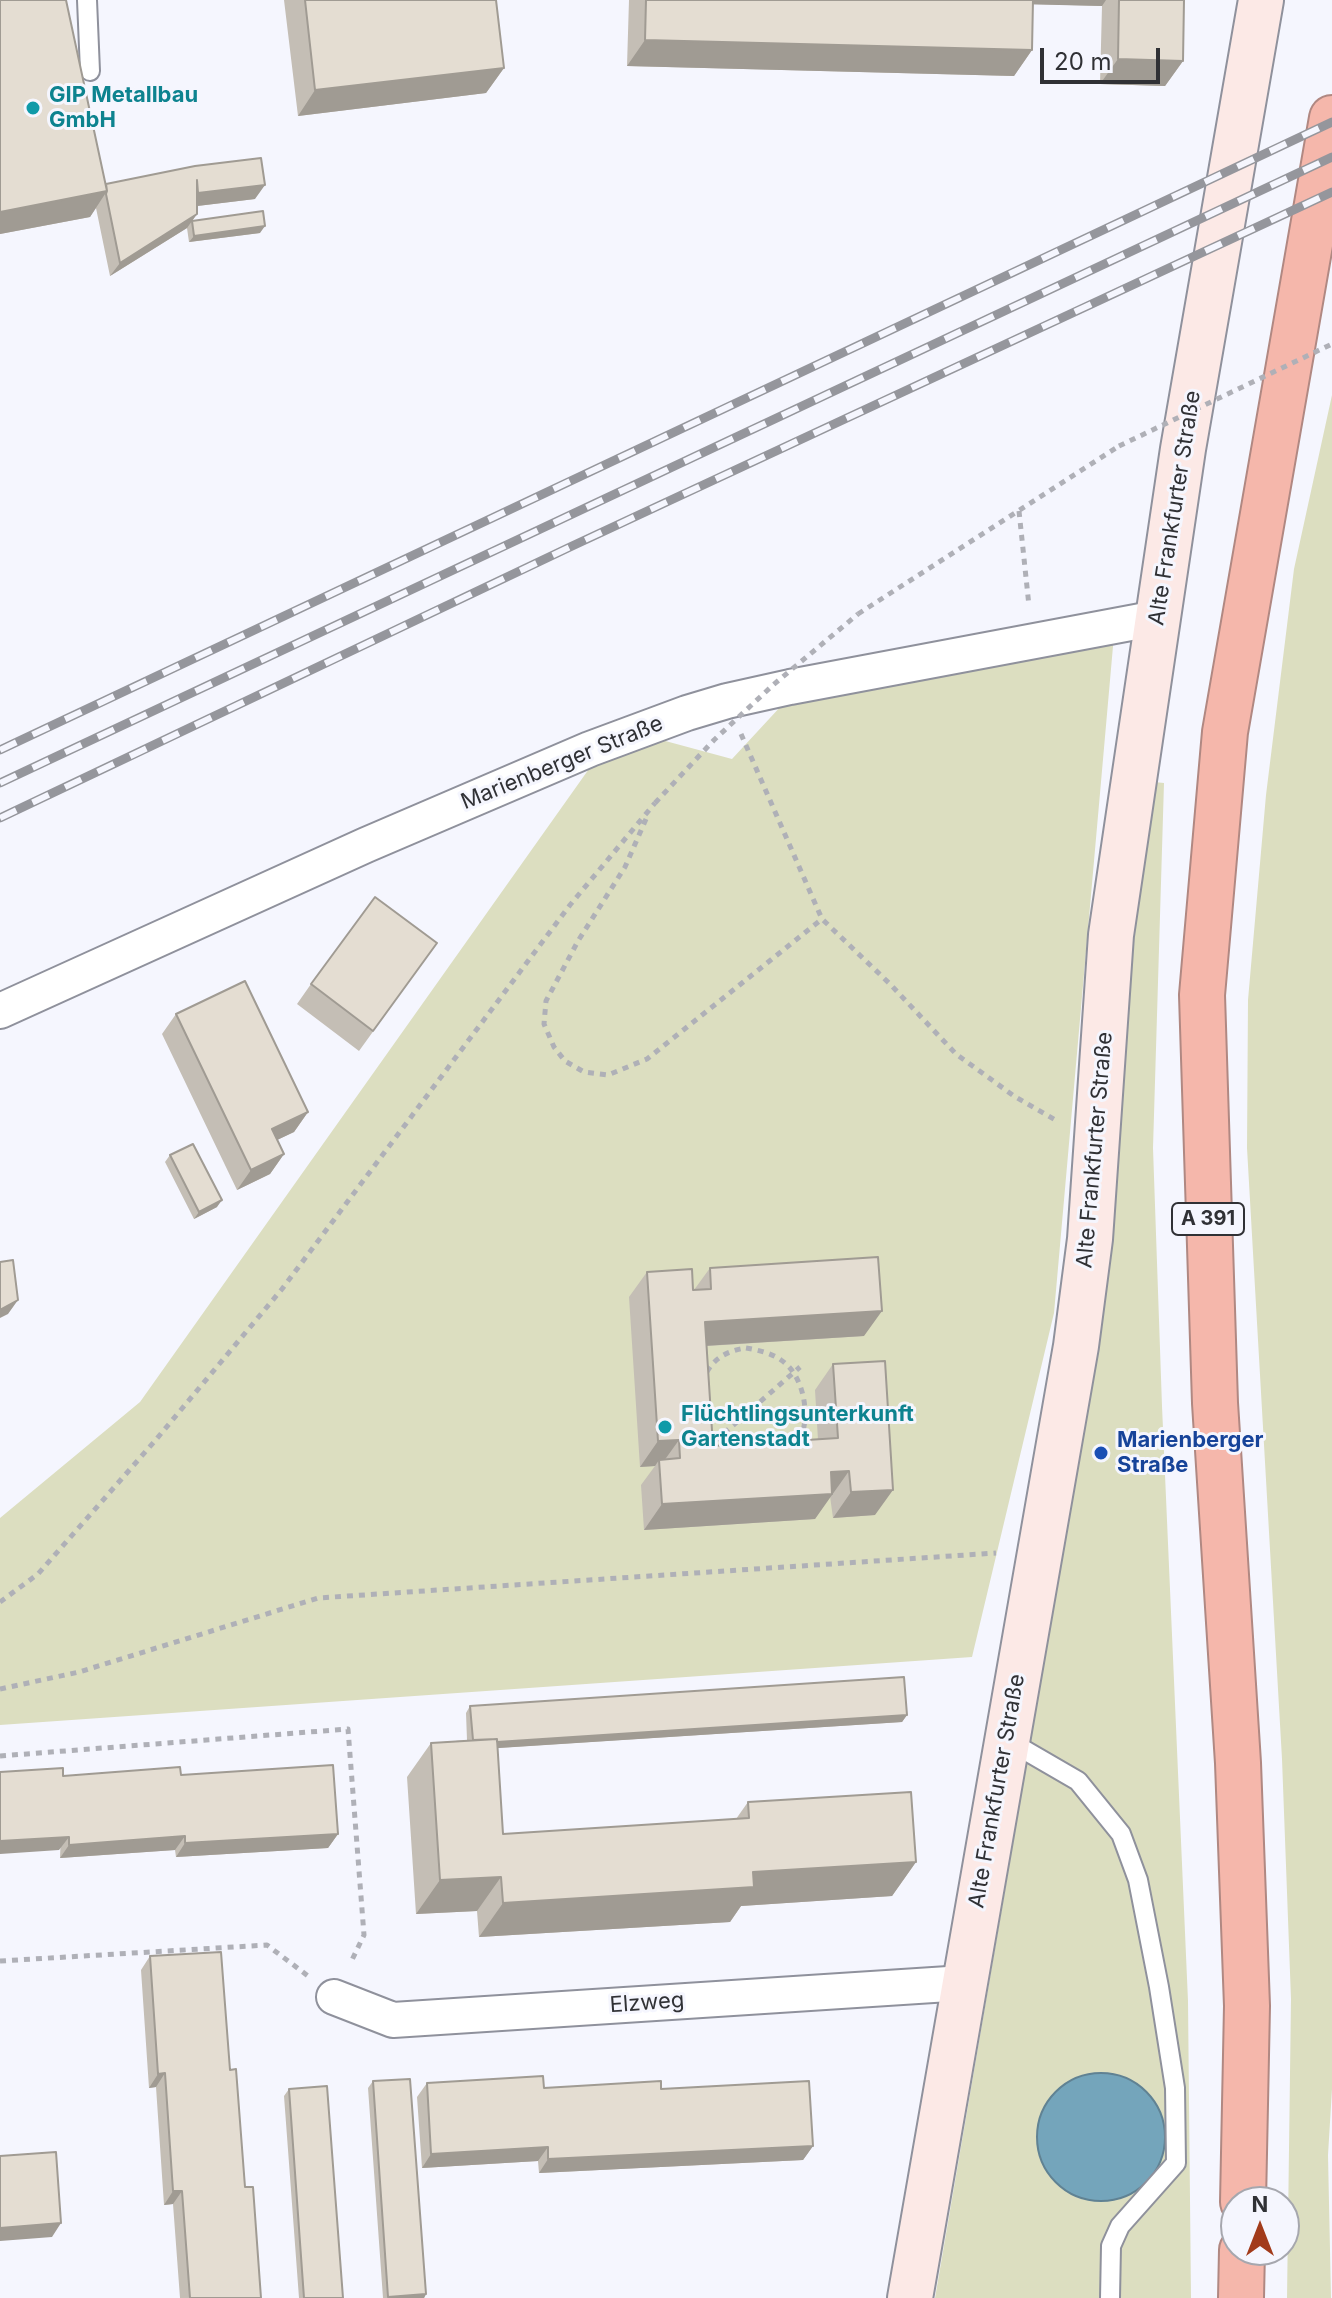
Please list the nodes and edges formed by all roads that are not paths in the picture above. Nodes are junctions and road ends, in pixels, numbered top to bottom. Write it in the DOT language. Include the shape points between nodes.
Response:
graph roads {
  1 [pos="87,0"];
  2 [pos="1261,0"];
  3 [pos="90,71"];
  4 [pos="1332,118"];
  5 [pos="1157,618"];
  6 [pos="0,1011"];
  7 [pos="1006,1740"];
  8 [pos="964,1983"];
  9 [pos="334,1997"];
  10 [pos="1243,2186"];
  11 [pos="1242,2266"];
  12 [pos="910,2298"];
  13 [pos="1110,2298"];
  14 [pos="1241,2298"];
  1 -- 3 [label="lane"];
  2 -- 5 [label="street, Alte Frankfurter Straße"];
  4 -- 10 [label="highway, A 391" via="1225,732 1202,995 1215,1403 1247,2006"];
  5 -- 6 [label="street, Marienberger Straße" via="727,701 535,772"];
  5 -- 7 [label="street, Alte Frankfurter Straße" via="1111,935 1090,1239 1076,1346"];
  7 -- 8 [label="street, Alte Frankfurter Straße"];
  7 -- 13 [label="lane" via="1078,1781 1121,1834 1138,1880 1159,1987 1175,2088 1176,2163 1120,2226 1111,2246"];
  8 -- 9 [label="street, Elzweg" via="393,2020"];
  8 -- 12 [label="street, Alte Frankfurter Straße"];
  11 -- 14 [label="highway"];
}
